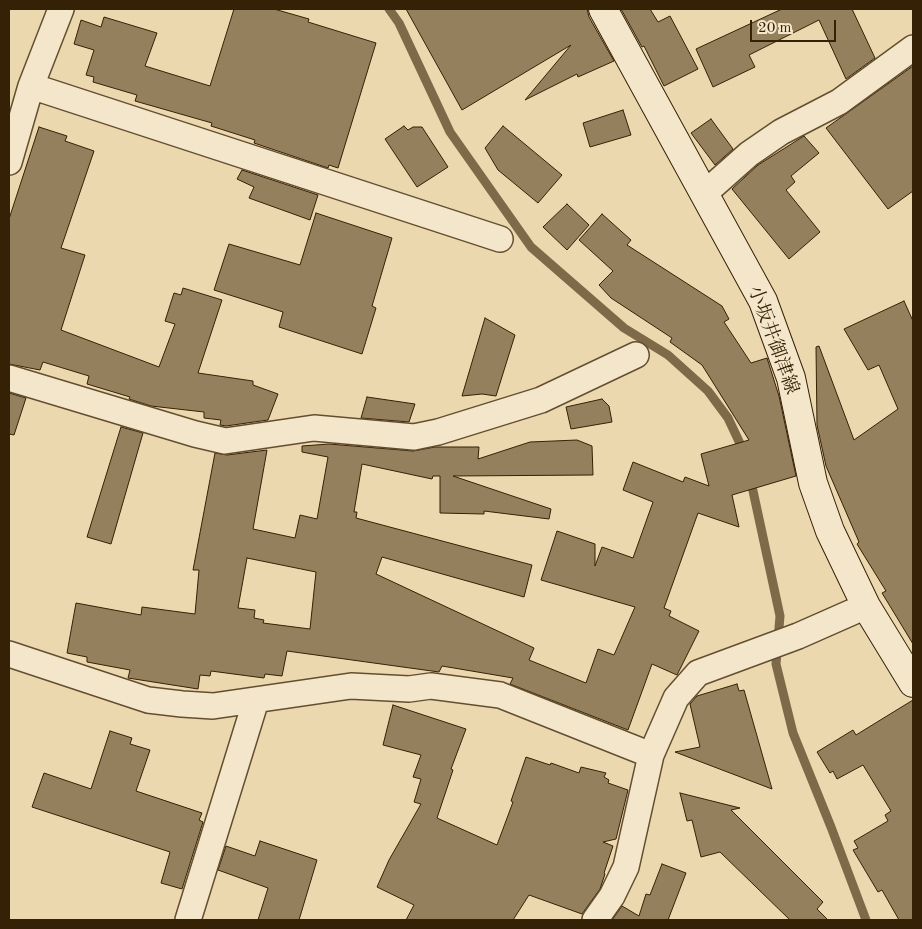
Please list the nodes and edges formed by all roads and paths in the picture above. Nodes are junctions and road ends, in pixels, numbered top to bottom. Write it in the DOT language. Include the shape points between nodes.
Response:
graph roads {
  1 [pos="61,9"];
  2 [pos="603,9"];
  3 [pos="913,48"];
  4 [pos="31,86"];
  5 [pos="9,162"];
  6 [pos="705,193"];
  7 [pos="500,238"];
  8 [pos="636,355"];
  9 [pos="9,378"];
  10 [pos="866,606"];
  11 [pos="9,654"];
  12 [pos="913,682"];
  13 [pos="256,700"];
  14 [pos="651,755"];
  15 [pos="188,920"];
  16 [pos="595,920"];
  1 -- 4 [label="street"];
  2 -- 6 [label="main road, 小坂井御津線"];
  3 -- 6 [label="street" via="839,102 781,132 749,154"];
  4 -- 5 [label="street"];
  4 -- 7 [label="street"];
  6 -- 10 [label="main road, 小坂井御津線" via="763,301 791,378 815,491 830,531"];
  8 -- 9 [label="street" via="541,400 414,437 314,428 225,441"];
  10 -- 12 [label="main road, 小坂井御津線"];
  10 -- 14 [label="street" via="798,636 698,673 676,698"];
  11 -- 13 [label="street" via="148,700 213,706"];
  13 -- 14 [label="street" via="351,686 431,686 500,695"];
  13 -- 15 [label="street"];
  14 -- 16 [label="street" via="626,867 612,896"];
}
